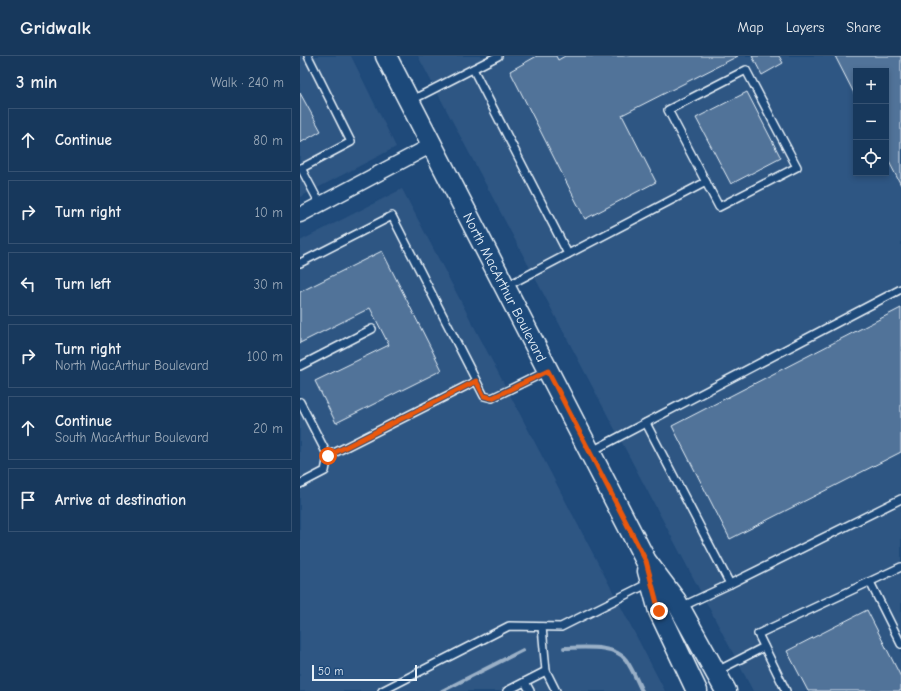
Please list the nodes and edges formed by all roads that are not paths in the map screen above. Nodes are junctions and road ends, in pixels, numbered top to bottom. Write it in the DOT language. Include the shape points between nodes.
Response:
graph roads {
  1 [pos="308,56"];
  2 [pos="386,56"];
  3 [pos="498,56"];
  4 [pos="473,69"];
  5 [pos="410,101"];
  6 [pos="432,145"];
  7 [pos="301,169"];
  8 [pos="706,182"];
  9 [pos="320,204"];
  10 [pos="300,215"];
  11 [pos="568,254"];
  12 [pos="300,264"];
  13 [pos="505,287"];
  14 [pos="901,289"];
  15 [pos="372,329"];
  16 [pos="300,366"];
  17 [pos="548,371"];
  18 [pos="476,381"];
  19 [pos="300,402"];
  20 [pos="646,423"];
  21 [pos="590,452"];
  22 [pos="328,456"];
  23 [pos="300,484"];
  24 [pos="901,499"];
  25 [pos="646,561"];
  26 [pos="901,567"];
  27 [pos="651,582"];
  28 [pos="870,582"];
  29 [pos="730,584"];
  30 [pos="679,608"];
  31 [pos="542,627"];
  32 [pos="901,644"];
  33 [pos="764,647"];
  34 [pos="546,671"];
  35 [pos="715,672"];
  36 [pos="525,682"];
  37 [pos="382,691"];
  38 [pos="507,691"];
  39 [pos="530,691"];
  40 [pos="556,691"];
  41 [pos="697,691"];
  42 [pos="726,691"];
  43 [pos="786,691"];
  1 -- 7 [label="lane" via="352,142"];
  2 -- 5 [label="main road, North MacArthur Boulevard"];
  3 -- 4 [label="lane"];
  4 -- 5 [label="lane"];
  4 -- 11 [label="lane"];
  5 -- 6 [label="main road, North MacArthur Boulevard"];
  6 -- 9 [label="street"];
  6 -- 13 [label="main road, North MacArthur Boulevard"];
  7 -- 9 [label="lane"];
  8 -- 8 [label="lane" via="668,110 746,70 797,167 719,207"];
  8 -- 11 [label="lane"];
  9 -- 10 [label="street"];
  11 -- 13 [label="lane"];
  12 -- 18 [label="lane" via="392,216"];
  13 -- 17 [label="main road, North MacArthur Boulevard"];
  14 -- 20 [label="lane"];
  15 -- 16 [label="lane"];
  17 -- 18 [label="lane" via="492,398 484,396"];
  17 -- 21 [label="main road, North MacArthur Boulevard"];
  18 -- 22 [label="lane"];
  19 -- 22 [label="lane"];
  20 -- 21 [label="lane"];
  20 -- 29 [label="lane"];
  21 -- 25 [label="main road, North MacArthur Boulevard"];
  22 -- 23 [label="lane" via="325,471"];
  24 -- 29 [label="lane"];
  25 -- 27 [label="main road"];
  25 -- 30 [label="main road"];
  26 -- 28 [label="lane"];
  27 -- 31 [label="lane" via="561,627"];
  27 -- 41 [label="main road" via="659,611"];
  28 -- 32 [label="lane"];
  28 -- 33 [label="lane" via="758,634"];
  29 -- 30 [label="lane"];
  30 -- 35 [label="main road"];
  31 -- 34 [label="lane"];
  31 -- 37 [label="lane" via="509,626"];
  33 -- 35 [label="lane"];
  33 -- 43 [label="lane"];
  34 -- 36 [label="lane"];
  34 -- 40 [label="lane"];
  35 -- 42 [label="main road"];
  36 -- 38 [label="lane"];
  36 -- 39 [label="lane"];
}
